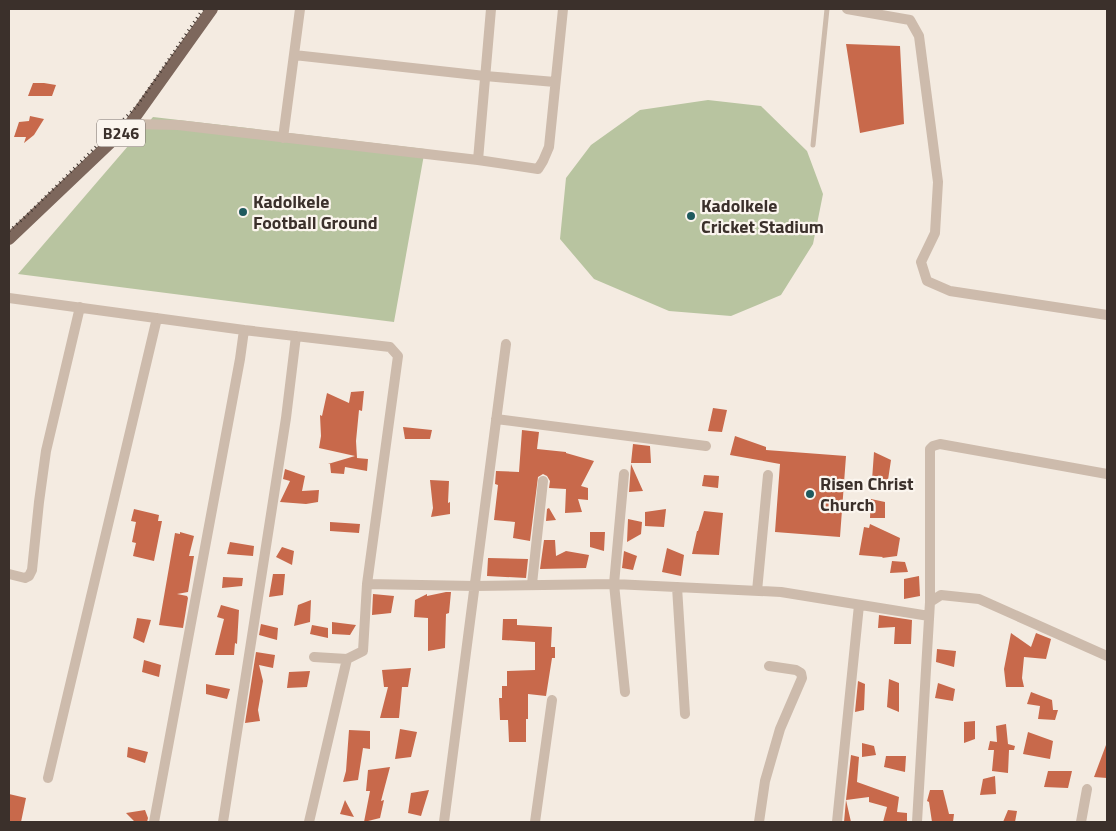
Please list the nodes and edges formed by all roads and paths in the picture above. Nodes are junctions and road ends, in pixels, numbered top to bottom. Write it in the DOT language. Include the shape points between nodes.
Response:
graph roads {
  1 [pos="212,9"];
  2 [pos="300,9"];
  3 [pos="491,9"];
  4 [pos="563,9"];
  5 [pos="827,9"];
  6 [pos="847,9"];
  7 [pos="859,9"];
  8 [pos="294,55"];
  9 [pos="485,76"];
  10 [pos="555,82"];
  11 [pos="130,124"];
  12 [pos="283,138"];
  13 [pos="813,145"];
  14 [pos="478,160"];
  15 [pos="9,239"];
  16 [pos="9,298"];
  17 [pos="80,307"];
  18 [pos="1107,315"];
  19 [pos="158,318"];
  20 [pos="244,330"];
  21 [pos="296,336"];
  22 [pos="506,344"];
  23 [pos="496,419"];
  24 [pos="706,446"];
  25 [pos="624,474"];
  26 [pos="1107,474"];
  27 [pos="768,475"];
  28 [pos="543,481"];
  29 [pos="9,574"];
  30 [pos="367,584"];
  31 [pos="532,584"];
  32 [pos="614,584"];
  33 [pos="475,586"];
  34 [pos="677,586"];
  35 [pos="757,591"];
  36 [pos="930,602"];
  37 [pos="859,605"];
  38 [pos="929,616"];
  39 [pos="1107,656"];
  40 [pos="314,658"];
  41 [pos="347,659"];
  42 [pos="769,666"];
  43 [pos="625,692"];
  44 [pos="552,700"];
  45 [pos="685,714"];
  46 [pos="48,778"];
  47 [pos="1087,789"];
  48 [pos="154,822"];
  49 [pos="223,822"];
  50 [pos="310,822"];
  51 [pos="444,822"];
  52 [pos="535,822"];
  53 [pos="759,822"];
  54 [pos="837,822"];
  55 [pos="917,822"];
  56 [pos="1081,822"];
  1 -- 11 [label="main road, B246"];
  2 -- 8 [label="street"];
  3 -- 9 [label="street"];
  4 -- 10 [label="street"];
  5 -- 13 [label="lane"];
  6 -- 7 [label="street"];
  7 -- 18 [label="street" via="910,20 919,36 938,182 935,233 921,262 926,281 950,291"];
  8 -- 9 [label="street"];
  8 -- 12 [label="street"];
  9 -- 10 [label="street"];
  9 -- 14 [label="street"];
  10 -- 14 [label="street" via="548,147 538,169"];
  11 -- 12 [label="street"];
  11 -- 15 [label="main road, B246"];
  12 -- 14 [label="street"];
  16 -- 17 [label="street"];
  17 -- 19 [label="street"];
  17 -- 29 [label="street" via="46,451 32,570 25,578"];
  19 -- 20 [label="street"];
  19 -- 46 [label="street"];
  20 -- 21 [label="street"];
  20 -- 48 [label="street"];
  21 -- 30 [label="street" via="390,347 398,356"];
  21 -- 49 [label="street"];
  22 -- 23 [label="street"];
  23 -- 24 [label="street"];
  23 -- 33 [label="street"];
  25 -- 32 [label="street"];
  26 -- 36 [label="street" via="940,444 933,446 930,449"];
  27 -- 35 [label="street"];
  28 -- 31 [label="street"];
  30 -- 33 [label="street"];
  30 -- 41 [label="street" via="363,651"];
  31 -- 32 [label="street"];
  31 -- 33 [label="street"];
  32 -- 34 [label="street"];
  32 -- 43 [label="street"];
  33 -- 51 [label="street"];
  34 -- 35 [label="street"];
  34 -- 45 [label="street"];
  35 -- 37 [label="street"];
  36 -- 38 [label="street"];
  36 -- 39 [label="street" via="941,595 979,600"];
  37 -- 38 [label="street"];
  37 -- 54 [label="street"];
  38 -- 55 [label="street"];
  40 -- 41 [label="street"];
  41 -- 50 [label="street"];
  42 -- 53 [label="street" via="796,670 802,678 780,729"];
  44 -- 52 [label="street"];
  47 -- 56 [label="street"];
}
